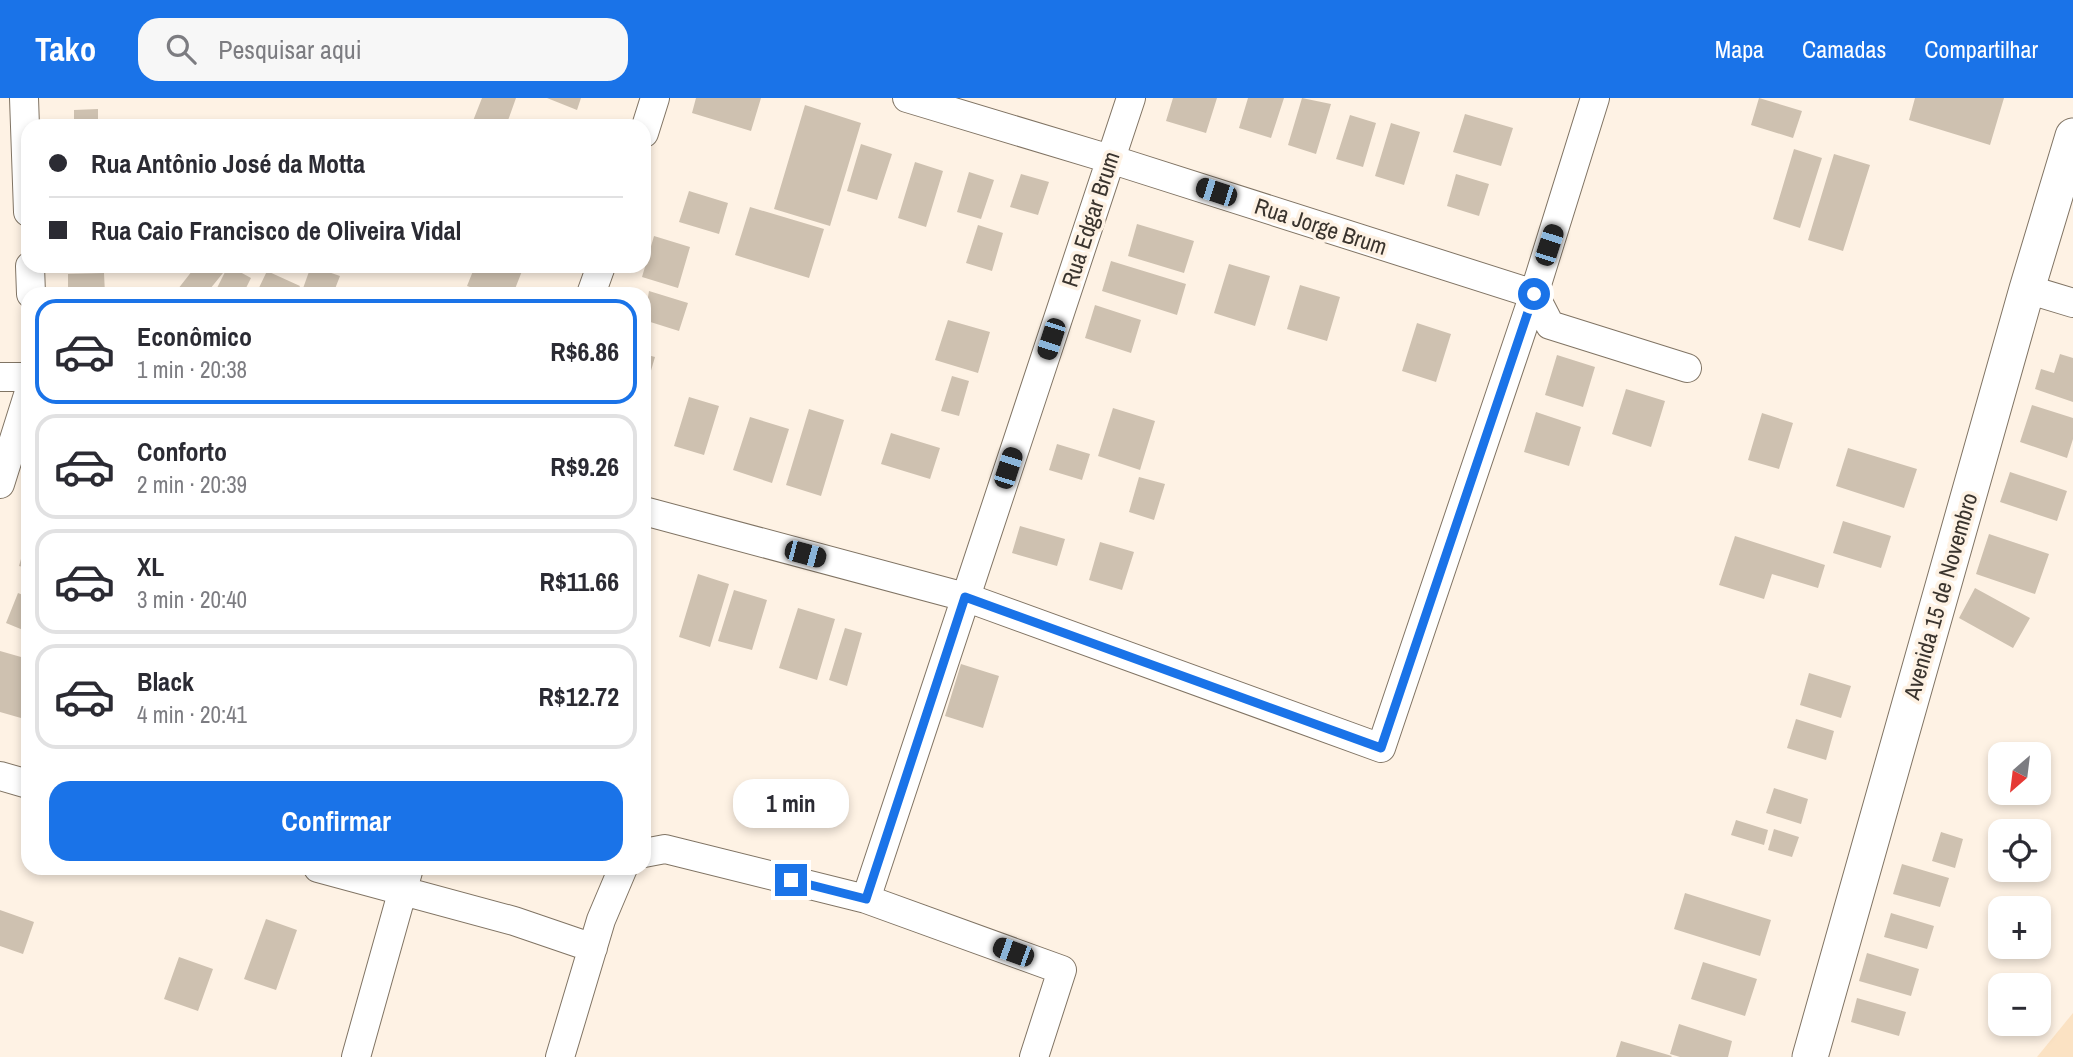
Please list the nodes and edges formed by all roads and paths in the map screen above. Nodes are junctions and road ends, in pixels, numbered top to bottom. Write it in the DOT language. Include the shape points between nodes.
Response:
graph roads {
  1 [pos="24,98"];
  2 [pos="655,98"];
  3 [pos="907,98"];
  4 [pos="1131,98"];
  5 [pos="1595,98"];
  6 [pos="25,119"];
  7 [pos="648,119"];
  8 [pos="2073,136"];
  9 [pos="1111,159"];
  10 [pos="2026,289"];
  11 [pos="1534,294"];
  12 [pos="2073,303"];
  13 [pos="1687,368"];
  14 [pos="0,377"];
  15 [pos="21,377"];
  16 [pos="21,417"];
  17 [pos="0,484"];
  18 [pos="651,513"];
  19 [pos="965,597"];
  20 [pos="0,776"];
  21 [pos="21,782"];
  22 [pos="651,852"];
  23 [pos="369,875"];
  24 [pos="620,875"];
  25 [pos="405,880"];
  26 [pos="866,899"];
  27 [pos="593,948"];
  28 [pos="356,1057"];
  29 [pos="560,1057"];
  30 [pos="1034,1057"];
  31 [pos="1810,1057"];
  1 -- 6 [label="street"];
  2 -- 7 [label="street"];
  3 -- 9 [label="street, Rua Jorge Brum"];
  4 -- 9 [label="street, Rua Edgar Brum"];
  5 -- 11 [label="street"];
  8 -- 10 [label="street, Avenida 15 de Novembro"];
  9 -- 11 [label="street, Rua Jorge Brum"];
  9 -- 19 [label="street, Rua Edgar Brum"];
  10 -- 12 [label="street"];
  10 -- 31 [label="street, Avenida 15 de Novembro"];
  11 -- 13 [label="street" via="1550,325"];
  11 -- 19 [label="street" via="1381,748"];
  14 -- 15 [label="street"];
  16 -- 17 [label="street"];
  18 -- 19 [label="street"];
  19 -- 26 [label="street, Rua Edgar Brum"];
  20 -- 21 [label="street"];
  22 -- 26 [label="street" via="665,849"];
  23 -- 25 [label="street"];
  24 -- 27 [label="street"];
  25 -- 27 [label="street"];
  25 -- 28 [label="street"];
  26 -- 30 [label="street" via="1062,970"];
  27 -- 29 [label="street"];
}
